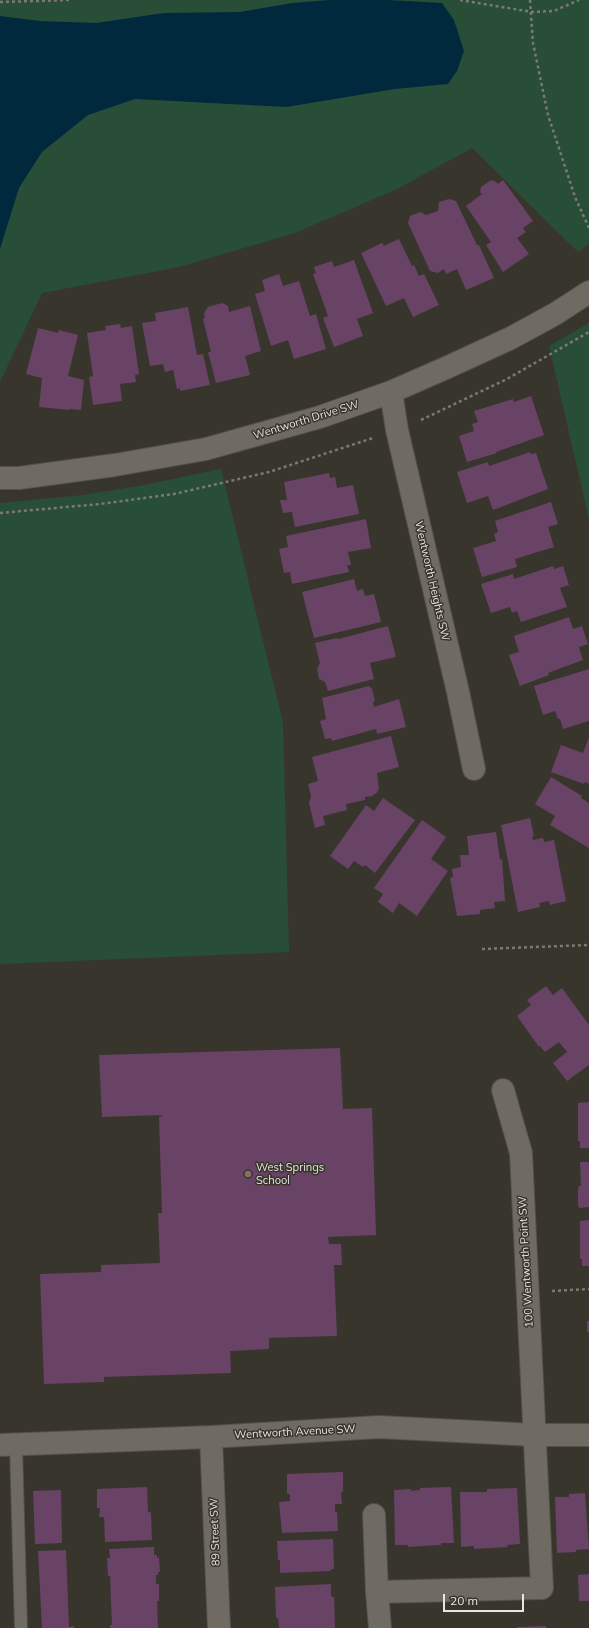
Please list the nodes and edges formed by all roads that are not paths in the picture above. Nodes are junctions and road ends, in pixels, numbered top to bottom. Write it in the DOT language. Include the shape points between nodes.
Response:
graph roads {
  1 [pos="589,292"];
  2 [pos="391,392"];
  3 [pos="0,478"];
  4 [pos="474,769"];
  5 [pos="503,1090"];
  6 [pos="535,1435"];
  7 [pos="589,1435"];
  8 [pos="211,1437"];
  9 [pos="8,1445"];
  10 [pos="374,1515"];
  11 [pos="378,1592"];
  12 [pos="21,1628"];
  13 [pos="219,1628"];
  14 [pos="380,1628"];
  1 -- 2 [label="street, Wentworth Drive SW" via="511,338"];
  2 -- 3 [label="street, Wentworth Drive SW" via="320,417 206,449 114,465 19,478"];
  2 -- 4 [label="street, Wentworth Heights SW" via="397,430"];
  5 -- 6 [label="street, 100 Wentworth Point SW" via="521,1153"];
  6 -- 7 [label="street, Wentworth Avenue SW"];
  6 -- 8 [label="street, Wentworth Avenue SW" via="379,1427"];
  6 -- 11 [label="street, 100 Wentworth Point SW" via="542,1588"];
  8 -- 9 [label="street, Wentworth Avenue SW"];
  8 -- 13 [label="street, 89 Street SW"];
  9 -- 12 [label="lane"];
  10 -- 11 [label="street"];
  11 -- 14 [label="street"];
}
